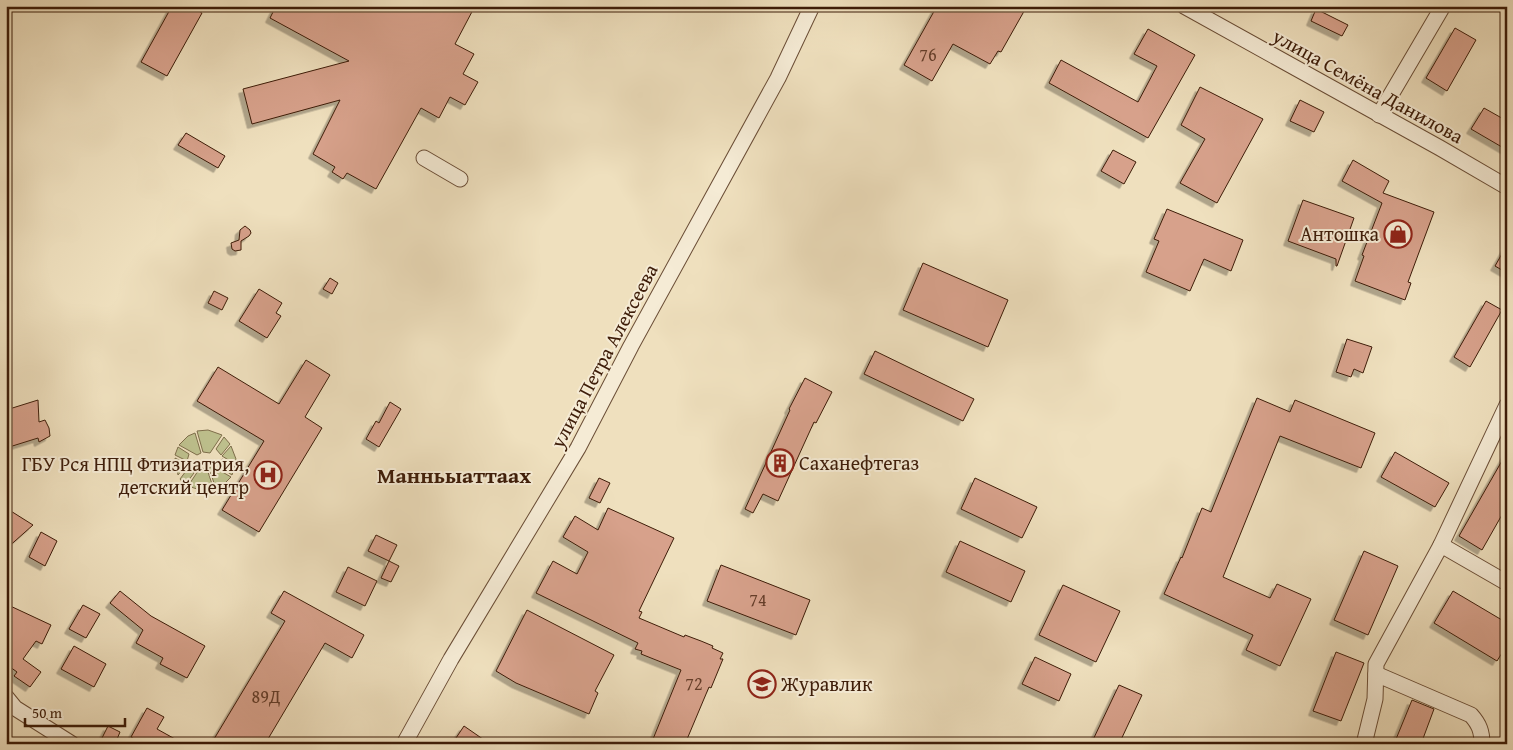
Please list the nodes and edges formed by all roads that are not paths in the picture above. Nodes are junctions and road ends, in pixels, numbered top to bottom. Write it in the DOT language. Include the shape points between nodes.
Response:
graph roads {
  1 [pos="812,6"];
  2 [pos="1184,6"];
  3 [pos="1443,6"];
  4 [pos="1379,115"];
  5 [pos="424,158"];
  6 [pos="460,179"];
  7 [pos="1507,187"];
  8 [pos="1507,405"];
  9 [pos="1441,545"];
  10 [pos="1507,583"];
  11 [pos="1376,674"];
  12 [pos="6,697"];
  13 [pos="72,744"];
  14 [pos="404,744"];
  15 [pos="1364,744"];
  16 [pos="1482,744"];
  1 -- 14 [label="street, улица Петра Алексеева" via="773,86 578,448 451,658"];
  2 -- 4 [label="street, улица Семёна Данилова"];
  3 -- 4 [label="street"];
  4 -- 7 [label="street, улица Семёна Данилова"];
  5 -- 6 [label="street"];
  8 -- 9 [label="street"];
  9 -- 10 [label="street"];
  9 -- 11 [label="street" via="1382,652 1376,664"];
  11 -- 15 [label="street" via="1373,712"];
  11 -- 16 [label="street" via="1470,715 1482,733"];
  12 -- 13 [label="street" via="15,708"];
}
